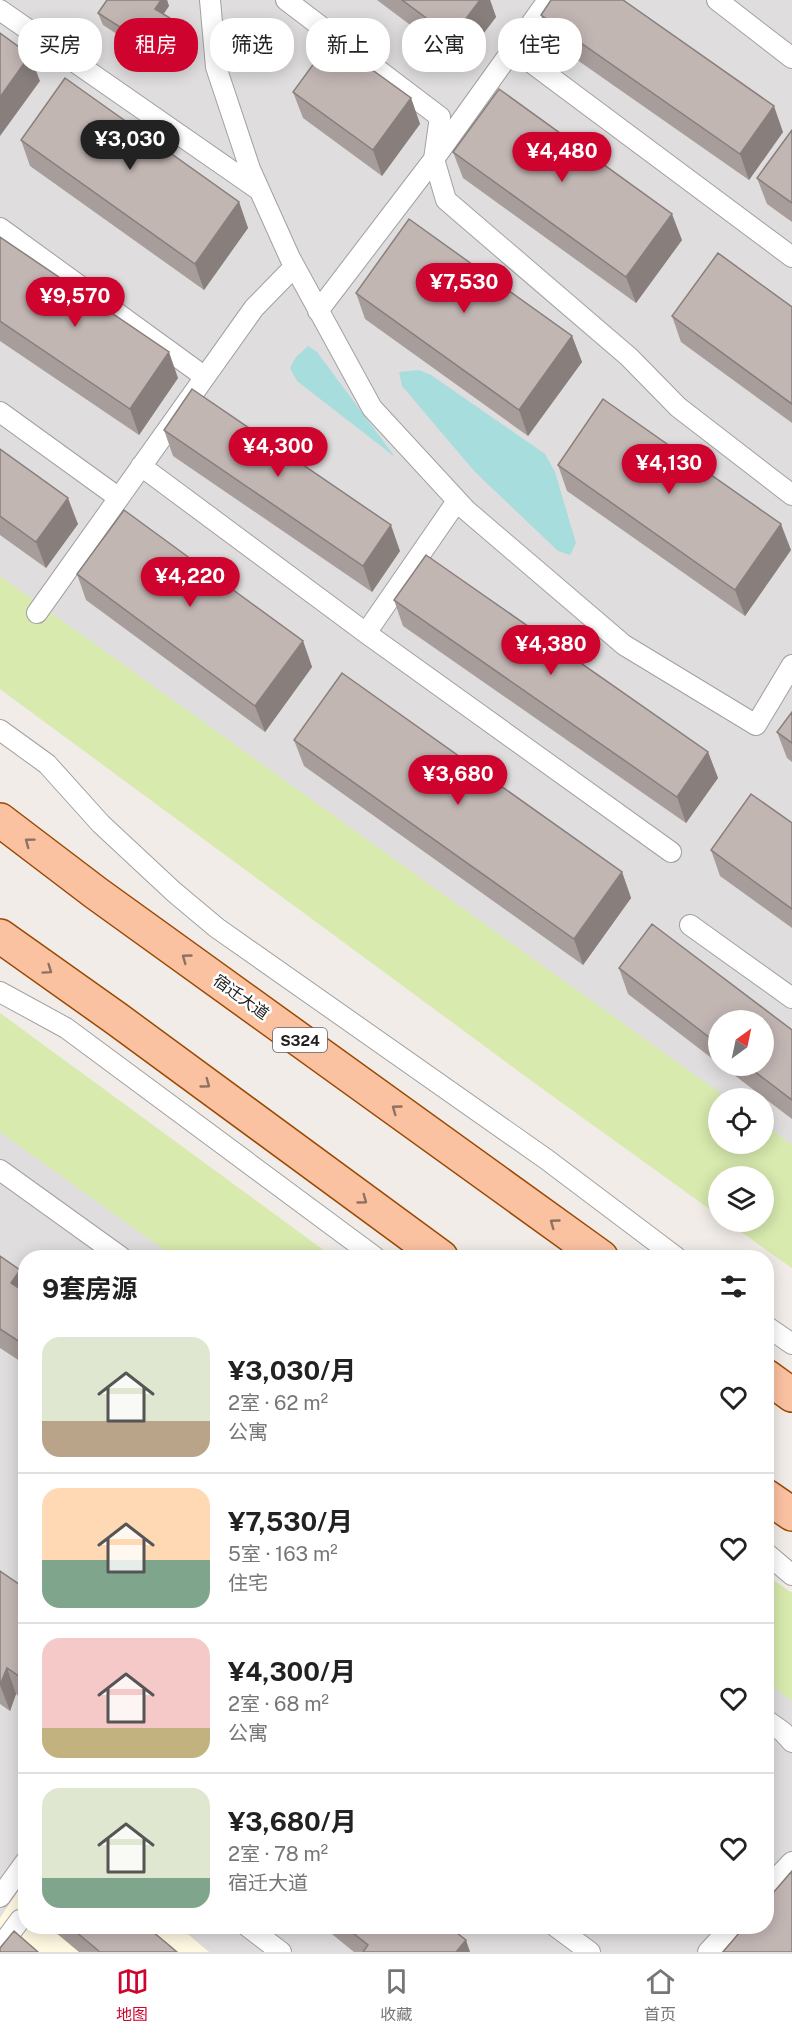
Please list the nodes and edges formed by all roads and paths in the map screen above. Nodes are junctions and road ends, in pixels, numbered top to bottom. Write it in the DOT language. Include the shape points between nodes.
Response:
graph roads {
  1 [pos="210,0"];
  2 [pos="286,0"];
  3 [pos="717,0"];
  4 [pos="540,3"];
  5 [pos="0,10"];
  6 [pos="531,18"];
  7 [pos="792,58"];
  8 [pos="498,70"];
  9 [pos="544,72"];
  10 [pos="434,159"];
  11 [pos="260,191"];
  12 [pos="0,228"];
  13 [pos="792,257"];
  14 [pos="294,267"];
  15 [pos="318,311"];
  16 [pos="205,377"];
  17 [pos="0,412"];
  18 [pos="141,466"];
  19 [pos="792,495"];
  20 [pos="119,498"];
  21 [pos="458,501"];
  22 [pos="37,613"];
  23 [pos="366,633"];
  24 [pos="792,665"];
  25 [pos="0,730"];
  26 [pos="0,820"];
  27 [pos="671,852"];
  28 [pos="690,925"];
  29 [pos="0,936"];
  30 [pos="0,992"];
  31 [pos="792,998"];
  32 [pos="0,1170"];
  33 [pos="112,1250"];
  34 [pos="366,1250"];
  35 [pos="431,1250"];
  36 [pos="591,1250"];
  37 [pos="667,1250"];
  38 [pos="774,1332"];
  39 [pos="792,1344"];
  40 [pos="774,1382"];
  41 [pos="792,1395"];
  42 [pos="774,1502"];
  43 [pos="792,1515"];
  44 [pos="774,1559"];
  45 [pos="792,1575"];
  46 [pos="774,1726"];
  47 [pos="792,1742"];
  48 [pos="792,1862"];
  49 [pos="18,1871"];
  50 [pos="774,1881"];
  51 [pos="2,1892"];
  52 [pos="18,1923"];
  53 [pos="257,1934"];
  54 [pos="566,1934"];
  55 [pos="725,1934"];
  56 [pos="0,1947"];
  57 [pos="280,1952"];
  58 [pos="590,1952"];
  59 [pos="708,1952"];
  1 -- 11 [label="lane" via="216,67"];
  2 -- 10 [label="lane" via="441,117"];
  3 -- 7 [label="lane"];
  4 -- 6 [label="lane"];
  5 -- 11 [label="lane"];
  8 -- 10 [label="lane"];
  9 -- 13 [label="lane"];
  10 -- 15 [label="lane"];
  10 -- 19 [label="lane" via="446,200 629,357 678,407"];
  11 -- 14 [label="lane"];
  12 -- 16 [label="lane"];
  14 -- 15 [label="lane"];
  14 -- 16 [label="lane" via="254,308"];
  15 -- 21 [label="lane" via="372,408"];
  16 -- 18 [label="lane"];
  17 -- 20 [label="lane"];
  18 -- 20 [label="lane"];
  18 -- 23 [label="lane"];
  20 -- 22 [label="lane"];
  21 -- 23 [label="lane"];
  21 -- 24 [label="lane" via="624,645 756,725"];
  23 -- 27 [label="lane"];
  25 -- 37 [label="lane" via="47,764 101,824 217,928 546,1159"];
  36 -- 26 [label="main road, 宿迁大道 / S324, one-way"];
  28 -- 31 [label="lane"];
  29 -- 35 [label="main road, one-way"];
  30 -- 34 [label="lane" via="66,1028"];
  32 -- 33 [label="lane"];
  38 -- 39 [label="lane"];
  40 -- 41 [label="main road"];
  42 -- 43 [label="main road"];
  44 -- 45 [label="lane"];
  46 -- 47 [label="lane"];
  48 -- 50 [label="lane"];
  49 -- 51 [label="lane"];
  52 -- 56 [label="lane"];
  53 -- 57 [label="lane"];
  54 -- 58 [label="lane"];
  55 -- 59 [label="lane"];
}
